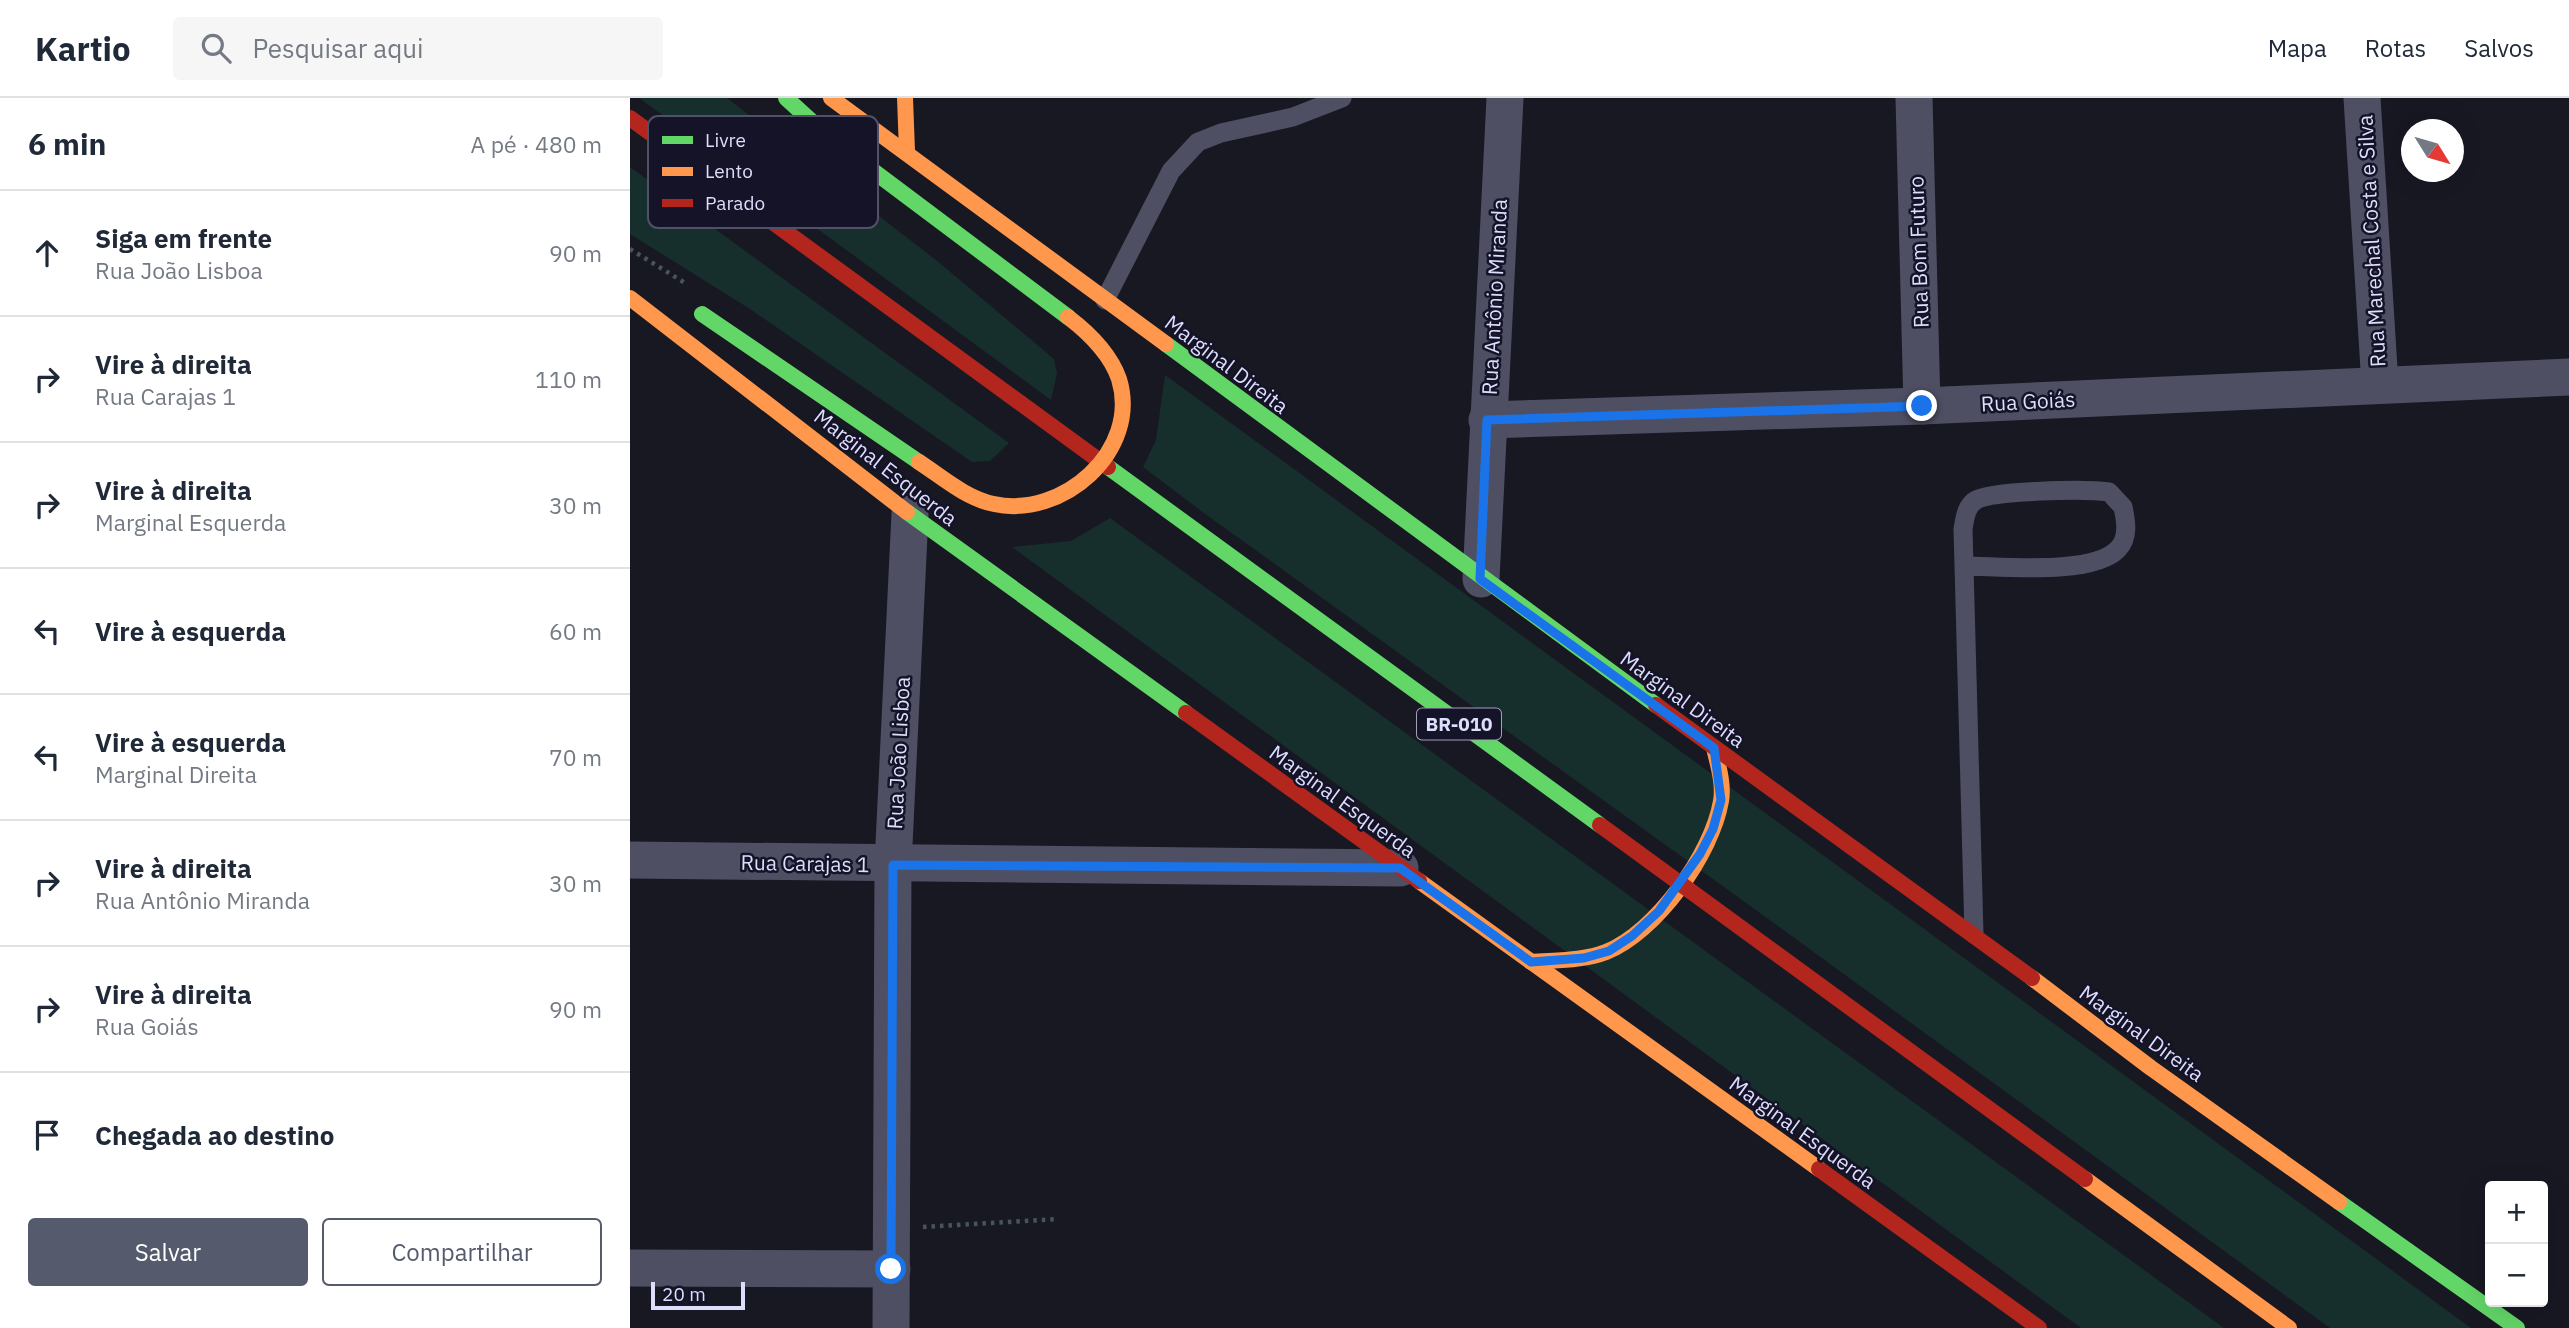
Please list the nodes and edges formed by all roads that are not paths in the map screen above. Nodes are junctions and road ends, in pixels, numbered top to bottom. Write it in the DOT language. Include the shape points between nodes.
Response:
graph roads {
  1 [pos="786,98"];
  2 [pos="831,98"];
  3 [pos="905,98"];
  4 [pos="1342,98"];
  5 [pos="1505,98"];
  6 [pos="1914,98"];
  7 [pos="2362,98"];
  8 [pos="806,116"];
  9 [pos="857,116"];
  10 [pos="630,118"];
  11 [pos="648,131"];
  12 [pos="878,131"];
  13 [pos="907,151"];
  14 [pos="878,174"];
  15 [pos="781,228"];
  16 [pos="630,298"];
  17 [pos="1105,300"];
  18 [pos="697,311"];
  19 [pos="2569,377"];
  20 [pos="2380,385"];
  21 [pos="1922,406"];
  22 [pos="1487,420"];
  23 [pos="910,514"];
  24 [pos="1964,566"];
  25 [pos="1480,579"];
  26 [pos="1714,748"];
  27 [pos="630,860"];
  28 [pos="893,865"];
  29 [pos="1400,868"];
  30 [pos="1680,885"];
  31 [pos="1974,934"];
  32 [pos="1531,962"];
  33 [pos="630,1268"];
  34 [pos="891,1269"];
  35 [pos="891,1328"];
  36 [pos="2039,1328"];
  37 [pos="2289,1328"];
  38 [pos="2515,1328"];
  1 -- 8 [label="main road, bridge"];
  2 -- 9 [label="main road, Marginal Direita"];
  3 -- 13 [label="main road"];
  4 -- 17 [label="lane" via="1293,117 1199,142 1171,171"];
  5 -- 22 [label="street, Rua Antônio Miranda"];
  6 -- 21 [label="street, Rua Bom Futuro"];
  7 -- 20 [label="street, Rua Marechal Costa e Silva"];
  10 -- 11 [label="main road, BR-010"];
  12 -- 13 [label="main road, Marginal Direita"];
  13 -- 17 [label="main road, Marginal Direita"];
  14 -- 18 [label="main road, bridge" via="1082,327 1114,368 1121,389 1120,424 1107,452 1073,491 1031,504 994,505 952,484"];
  15 -- 30 [label="main road, BR-010"];
  16 -- 23 [label="main road, Marginal Esquerda"];
  17 -- 25 [label="main road, Marginal Direita"];
  19 -- 20 [label="street, Rua Goiás"];
  20 -- 21 [label="street, Rua Goiás"];
  21 -- 22 [label="street, Rua Goiás"];
  22 -- 25 [label="street, Rua Antônio Miranda"];
  23 -- 28 [label="street, Rua João Lisboa"];
  23 -- 29 [label="main road, Marginal Esquerda"];
  24 -- 24 [label="lane" via="2041,567 2104,559 2118,549 2124,537 2123,507 2102,491 1984,497 1969,506 1965,516"];
  24 -- 31 [label="lane"];
  25 -- 26 [label="main road, Marginal Direita"];
  26 -- 30 [label="main road" via="1721,800 1713,829"];
  26 -- 31 [label="main road, Marginal Direita"];
  27 -- 28 [label="street, Rua Carajas 1"];
  28 -- 29 [label="street, Rua Carajas 1"];
  28 -- 34 [label="street, Rua João Lisboa"];
  29 -- 32 [label="main road, Marginal Esquerda"];
  30 -- 32 [label="main road" via="1632,936 1609,951"];
  30 -- 37 [label="main road, BR-010"];
  31 -- 38 [label="main road, Marginal Direita" via="2151,1068"];
  32 -- 36 [label="main road, Marginal Esquerda"];
  33 -- 34 [label="street"];
  34 -- 35 [label="street, Rua João Lisboa"];
}
